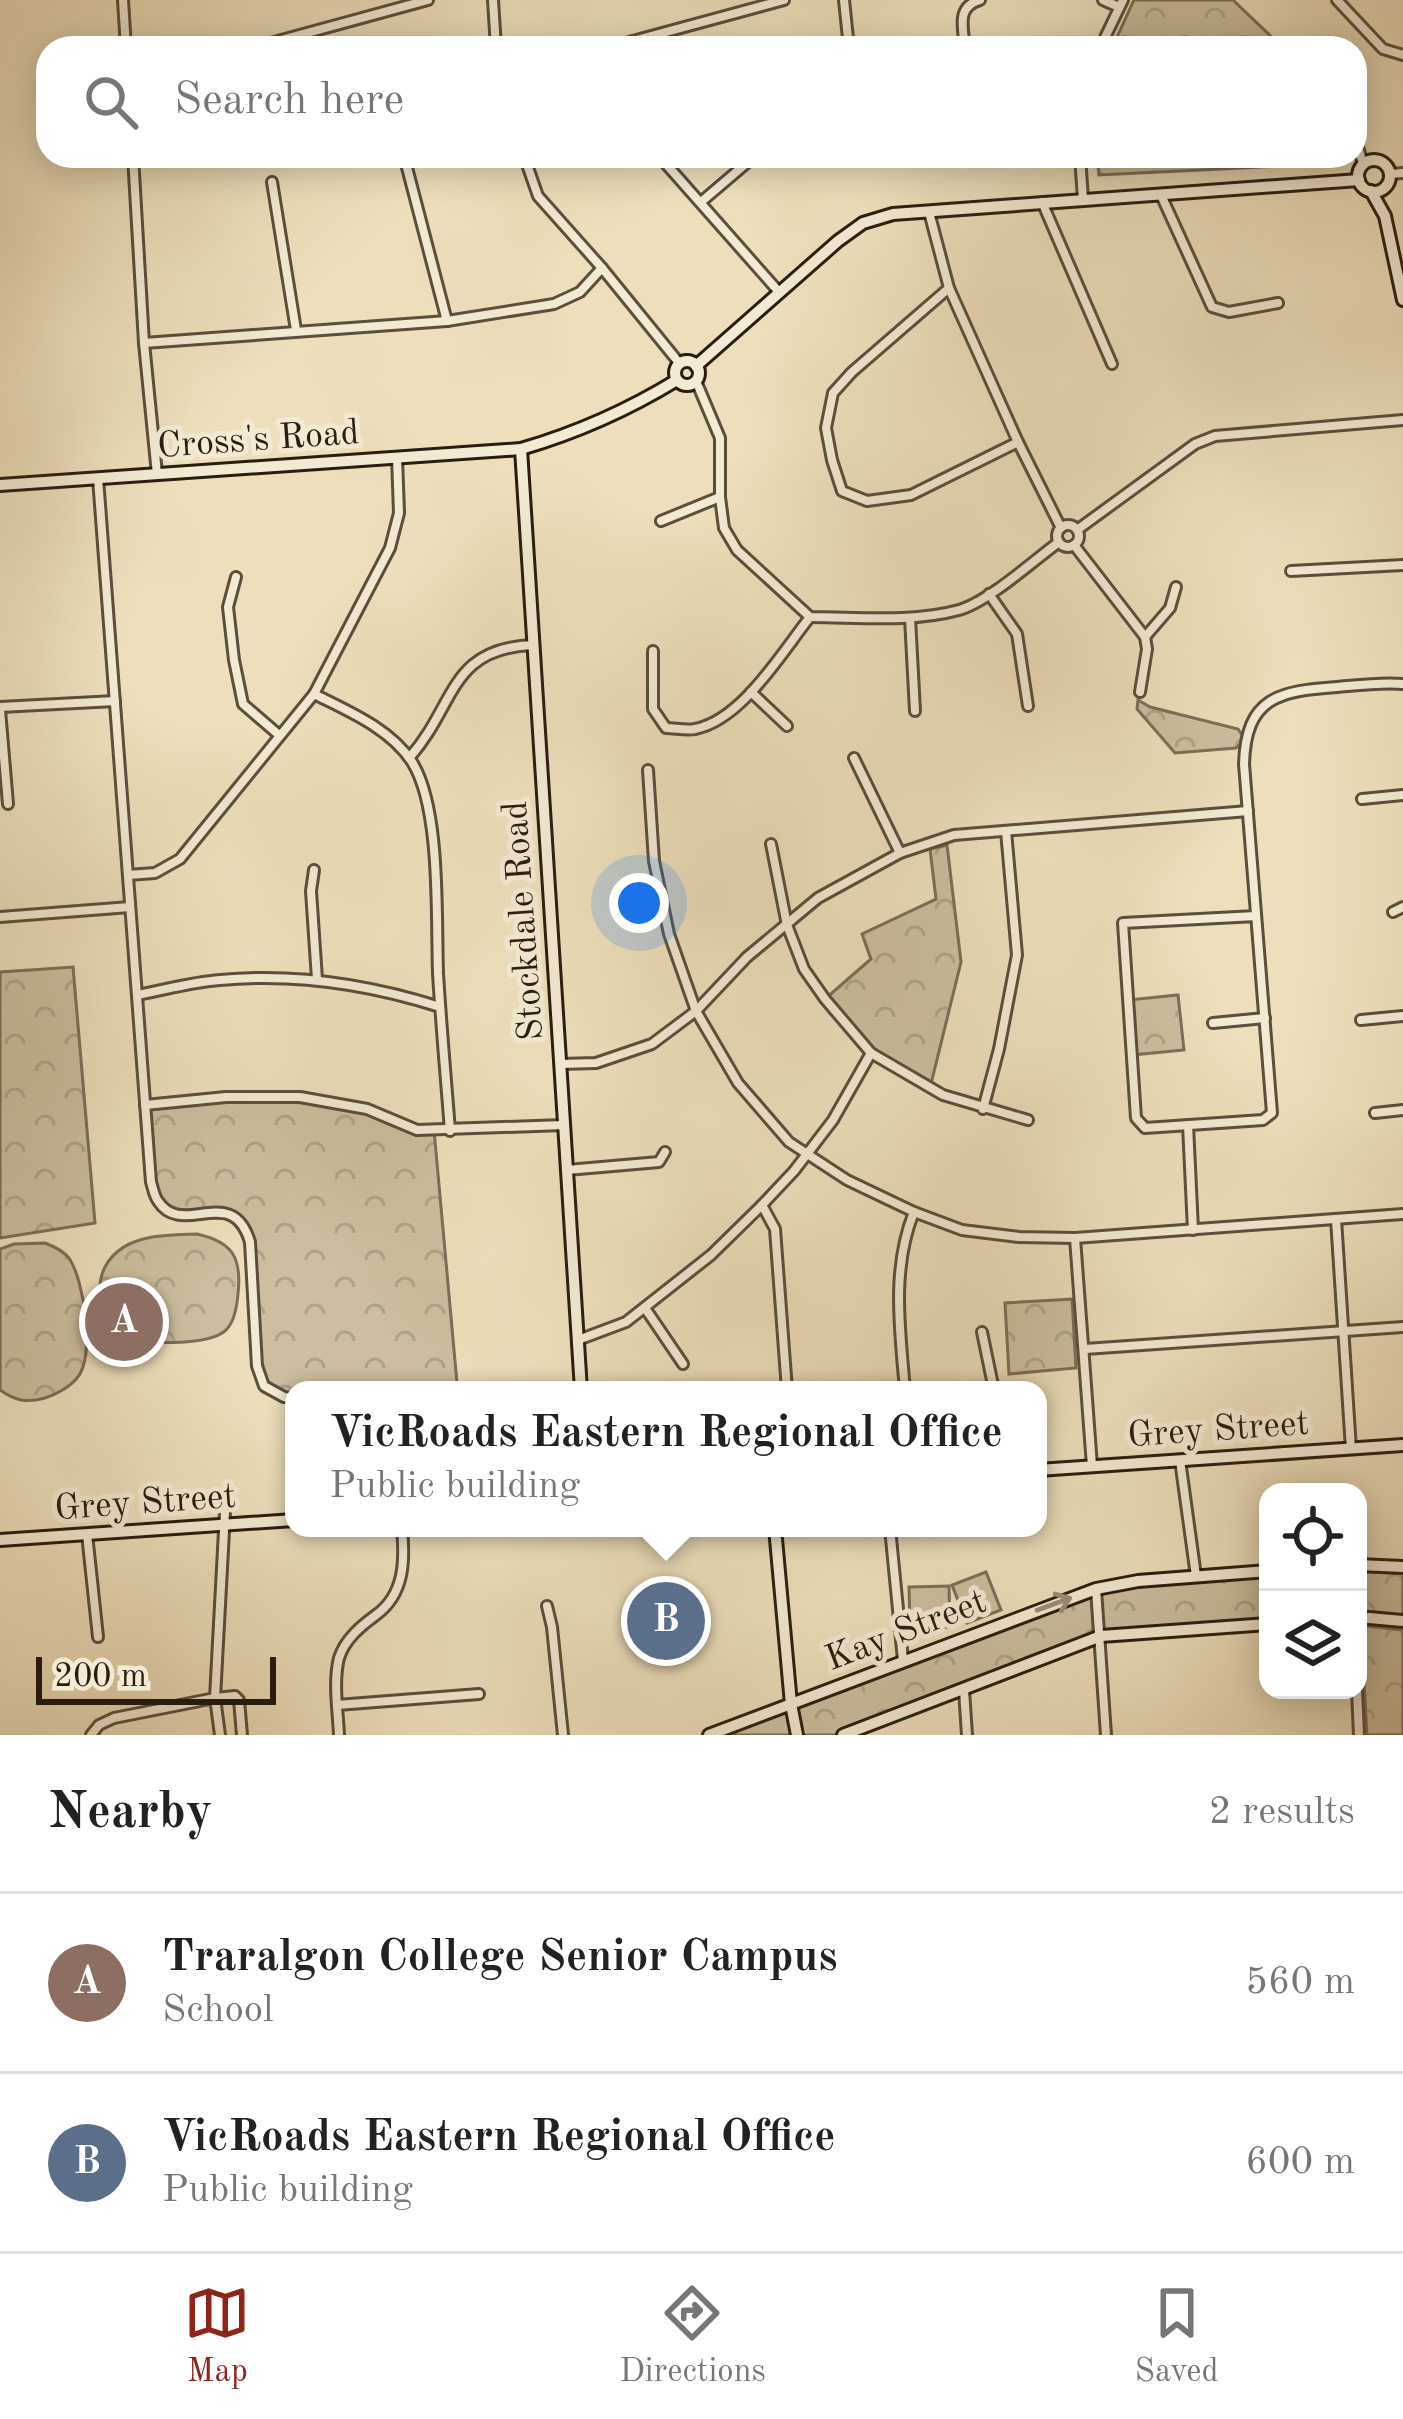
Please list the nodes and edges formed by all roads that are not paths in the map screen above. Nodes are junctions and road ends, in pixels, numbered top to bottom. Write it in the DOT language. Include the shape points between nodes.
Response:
graph roads {
  1 [pos="123,0"];
  2 [pos="428,0"];
  3 [pos="493,0"];
  4 [pos="784,0"];
  5 [pos="844,0"];
  6 [pos="980,0"];
  7 [pos="1103,0"];
  8 [pos="1337,0"];
  9 [pos="1121,4"];
  10 [pos="125,36"];
  11 [pos="296,36"];
  12 [pos="495,36"];
  13 [pos="651,36"];
  14 [pos="848,36"];
  15 [pos="963,36"];
  16 [pos="1106,36"];
  17 [pos="1403,55"];
  18 [pos="1367,162"];
  19 [pos="135,168"];
  20 [pos="407,168"];
  21 [pos="528,168"];
  22 [pos="670,168"];
  23 [pos="741,168"];
  24 [pos="1081,168"];
  25 [pos="1361,168"];
  26 [pos="1396,174"];
  27 [pos="1359,180"];
  28 [pos="272,182"];
  29 [pos="1385,187"];
  30 [pos="1371,191"];
  31 [pos="1161,193"];
  32 [pos="1083,199"];
  33 [pos="701,202"];
  34 [pos="1042,202"];
  35 [pos="929,210"];
  36 [pos="1385,216"];
  37 [pos="602,268"];
  38 [pos="949,288"];
  39 [pos="779,292"];
  40 [pos="1403,300"];
  41 [pos="1278,303"];
  42 [pos="447,321"];
  43 [pos="296,330"];
  44 [pos="144,343"];
  45 [pos="680,364"];
  46 [pos="1112,364"];
  47 [pos="697,366"];
  48 [pos="677,380"];
  49 [pos="696,381"];
  50 [pos="1403,420"];
  51 [pos="1018,442"];
  52 [pos="520,448"];
  53 [pos="397,457"];
  54 [pos="157,474"];
  55 [pos="98,478"];
  56 [pos="0,485"];
  57 [pos="720,497"];
  58 [pos="661,520"];
  59 [pos="1061,528"];
  60 [pos="1077,530"];
  61 [pos="1059,542"];
  62 [pos="1075,545"];
  63 [pos="1403,565"];
  64 [pos="1291,571"];
  65 [pos="236,577"];
  66 [pos="1176,587"];
  67 [pos="989,593"];
  68 [pos="810,616"];
  69 [pos="910,617"];
  70 [pos="1144,637"];
  71 [pos="533,645"];
  72 [pos="653,651"];
  73 [pos="1403,684"];
  74 [pos="751,692"];
  75 [pos="1140,692"];
  76 [pos="314,694"];
  77 [pos="115,701"];
  78 [pos="1028,706"];
  79 [pos="0,708"];
  80 [pos="915,711"];
  81 [pos="787,726"];
  82 [pos="279,735"];
  83 [pos="410,757"];
  84 [pos="854,758"];
  85 [pos="648,770"];
  86 [pos="1403,795"];
  87 [pos="1362,799"];
  88 [pos="8,804"];
  89 [pos="1248,812"];
  90 [pos="1006,831"];
  91 [pos="771,844"];
  92 [pos="900,853"];
  93 [pos="314,870"];
  94 [pos="128,875"];
  95 [pos="130,907"];
  96 [pos="1403,907"];
  97 [pos="1393,912"];
  98 [pos="1256,916"];
  99 [pos="0,917"];
  100 [pos="788,925"];
  101 [pos="317,979"];
  102 [pos="137,995"];
  103 [pos="440,1007"];
  104 [pos="696,1011"];
  105 [pos="1403,1016"];
  106 [pos="1265,1018"];
  107 [pos="1361,1020"];
  108 [pos="1213,1023"];
  109 [pos="871,1053"];
  110 [pos="560,1064"];
  111 [pos="145,1106"];
  112 [pos="983,1108"];
  113 [pos="1403,1110"];
  114 [pos="1375,1113"];
  115 [pos="1028,1120"];
  116 [pos="564,1125"];
  117 [pos="1188,1125"];
  118 [pos="451,1131"];
  119 [pos="665,1152"];
  120 [pos="807,1153"];
  121 [pos="567,1170"];
  122 [pos="762,1205"];
  123 [pos="914,1212"];
  124 [pos="1403,1214"];
  125 [pos="1336,1219"];
  126 [pos="1193,1230"];
  127 [pos="1075,1238"];
  128 [pos="645,1308"];
  129 [pos="1403,1328"];
  130 [pos="982,1331"];
  131 [pos="1342,1332"];
  132 [pos="578,1340"];
  133 [pos="1085,1349"];
  134 [pos="683,1364"];
  135 [pos="580,1381"];
  136 [pos="786,1381"];
  137 [pos="904,1381"];
  138 [pos="992,1381"];
  139 [pos="285,1397"];
  140 [pos="1403,1445"];
  141 [pos="1351,1448"];
  142 [pos="1180,1460"];
  143 [pos="1092,1466"];
  144 [pos="1047,1469"];
  145 [pos="225,1518"];
  146 [pos="285,1520"];
  147 [pos="86,1534"];
  148 [pos="403,1537"];
  149 [pos="776,1537"];
  150 [pos="891,1537"];
  151 [pos="0,1540"];
  152 [pos="1367,1564"];
  153 [pos="1403,1567"];
  154 [pos="1259,1572"];
  155 [pos="1196,1576"];
  156 [pos="1096,1589"];
  157 [pos="547,1606"];
  158 [pos="1367,1618"];
  159 [pos="1403,1621"];
  160 [pos="1259,1625"];
  161 [pos="1101,1636"];
  162 [pos="98,1637"];
  163 [pos="903,1660"];
  164 [pos="964,1690"];
  165 [pos="478,1694"];
  166 [pos="215,1698"];
  167 [pos="1357,1699"];
  168 [pos="791,1704"];
  169 [pos="337,1705"];
  170 [pos="91,1735"];
  171 [pos="220,1735"];
  172 [pos="242,1735"];
  173 [pos="339,1735"];
  174 [pos="562,1735"];
  175 [pos="709,1735"];
  176 [pos="797,1735"];
  177 [pos="842,1735"];
  178 [pos="967,1735"];
  179 [pos="1106,1735"];
  180 [pos="1359,1735"];
  1 -- 10 [label="street"];
  2 -- 11 [label="street"];
  3 -- 12 [label="street"];
  4 -- 13 [label="street"];
  5 -- 14 [label="street"];
  6 -- 15 [label="street" via="962,14"];
  7 -- 9 [label="street"];
  8 -- 17 [label="street" via="1383,49"];
  9 -- 16 [label="street"];
  18 -- 26 [label="street" via="1381,161"];
  19 -- 44 [label="street"];
  20 -- 42 [label="street"];
  21 -- 37 [label="street" via="538,196"];
  22 -- 33 [label="street"];
  23 -- 33 [label="street"];
  24 -- 32 [label="street"];
  25 -- 27 [label="street"];
  26 -- 29 [label="street"];
  27 -- 30 [label="street"];
  27 -- 31 [label="street"];
  28 -- 43 [label="street"];
  29 -- 30 [label="street"];
  29 -- 36 [label="street"];
  30 -- 36 [label="street"];
  31 -- 32 [label="street"];
  31 -- 41 [label="street" via="1212,307 1229,312"];
  32 -- 34 [label="street"];
  33 -- 39 [label="street"];
  34 -- 35 [label="street"];
  34 -- 46 [label="street"];
  35 -- 38 [label="street"];
  35 -- 39 [label="street" via="862,223"];
  36 -- 40 [label="street"];
  37 -- 42 [label="street" via="554,304"];
  37 -- 45 [label="street"];
  38 -- 51 [label="street"];
  38 -- 51 [label="street" via="832,393 826,428 842,491 867,501 911,495"];
  39 -- 47 [label="street"];
  42 -- 43 [label="street"];
  43 -- 44 [label="street"];
  44 -- 54 [label="street"];
  45 -- 47 [label="street"];
  45 -- 48 [label="street"];
  47 -- 49 [label="street"];
  48 -- 49 [label="street"];
  48 -- 52 [label="street, Cross's Road" via="562,437"];
  49 -- 57 [label="street" via="720,438"];
  50 -- 60 [label="street" via="1215,436"];
  51 -- 59 [label="street"];
  52 -- 53 [label="street, Cross's Road"];
  52 -- 71 [label="street, Stockdale Road"];
  53 -- 54 [label="street, Cross's Road"];
  53 -- 76 [label="street" via="399,513 390,548"];
  54 -- 55 [label="street, Cross's Road"];
  55 -- 56 [label="street, Cross's Road"];
  55 -- 77 [label="street"];
  57 -- 58 [label="street"];
  57 -- 68 [label="street" via="736,550"];
  59 -- 60 [label="street"];
  59 -- 61 [label="street"];
  60 -- 62 [label="street"];
  61 -- 62 [label="street"];
  61 -- 67 [label="street"];
  62 -- 70 [label="street"];
  63 -- 64 [label="street"];
  65 -- 82 [label="street" via="228,607 243,704"];
  66 -- 70 [label="street" via="1170,608"];
  67 -- 69 [label="street" via="962,609"];
  67 -- 78 [label="street" via="1017,634"];
  68 -- 69 [label="street"];
  68 -- 74 [label="street"];
  69 -- 80 [label="street"];
  70 -- 75 [label="street"];
  71 -- 83 [label="street" via="484,655 460,676"];
  71 -- 110 [label="street, Stockdale Road"];
  72 -- 74 [label="street" via="653,709 666,728 718,721"];
  73 -- 89 [label="street" via="1292,690 1270,700 1245,739"];
  74 -- 81 [label="street"];
  76 -- 82 [label="street"];
  76 -- 83 [label="street" via="379,729"];
  77 -- 79 [label="street"];
  77 -- 94 [label="street"];
  79 -- 88 [label="street"];
  82 -- 94 [label="street" via="180,859 155,873"];
  83 -- 103 [label="street" via="432,818"];
  84 -- 92 [label="street"];
  85 -- 104 [label="street" via="669,934"];
  86 -- 87 [label="street"];
  89 -- 90 [label="street"];
  89 -- 98 [label="street"];
  90 -- 92 [label="street" via="954,835"];
  90 -- 112 [label="street" via="1017,955"];
  91 -- 100 [label="street"];
  92 -- 100 [label="street" via="818,898"];
  93 -- 101 [label="street"];
  94 -- 95 [label="street"];
  95 -- 99 [label="street"];
  95 -- 102 [label="street"];
  96 -- 97 [label="street"];
  98 -- 106 [label="street"];
  98 -- 117 [label="street" via="1123,923 1136,1118 1144,1128"];
  100 -- 104 [label="street"];
  100 -- 109 [label="street" via="804,969"];
  101 -- 102 [label="street" via="216,980"];
  101 -- 103 [label="street"];
  102 -- 111 [label="street"];
  103 -- 118 [label="street"];
  104 -- 110 [label="street" via="624,1056"];
  104 -- 120 [label="street" via="738,1083"];
  105 -- 107 [label="street"];
  106 -- 108 [label="street"];
  106 -- 117 [label="street" via="1272,1113"];
  109 -- 112 [label="street"];
  109 -- 120 [label="street"];
  110 -- 116 [label="street, Stockdale Road"];
  111 -- 118 [label="street" via="300,1097 367,1109 417,1130"];
  111 -- 139 [label="street" via="158,1203 173,1214 232,1214 245,1224 257,1366 263,1386"];
  112 -- 115 [label="street"];
  113 -- 114 [label="street"];
  116 -- 118 [label="street"];
  116 -- 121 [label="street, Stockdale Road"];
  117 -- 126 [label="street"];
  119 -- 121 [label="street" via="659,1162"];
  120 -- 122 [label="street"];
  120 -- 123 [label="street"];
  121 -- 132 [label="street, Stockdale Road"];
  122 -- 128 [label="street"];
  122 -- 136 [label="street" via="775,1229"];
  123 -- 127 [label="street" via="962,1230"];
  123 -- 137 [label="street" via="898,1274"];
  124 -- 125 [label="street"];
  125 -- 126 [label="street"];
  125 -- 131 [label="street"];
  126 -- 127 [label="street"];
  127 -- 133 [label="street"];
  128 -- 132 [label="street"];
  128 -- 134 [label="street"];
  129 -- 131 [label="street"];
  130 -- 138 [label="street"];
  131 -- 133 [label="street"];
  131 -- 141 [label="street"];
  132 -- 135 [label="street, Stockdale Road"];
  133 -- 143 [label="street"];
  140 -- 141 [label="street, Grey Street"];
  141 -- 142 [label="street, Grey Street"];
  142 -- 143 [label="street, Grey Street"];
  142 -- 155 [label="street"];
  143 -- 144 [label="street, Grey Street"];
  145 -- 146 [label="street, Grey Street"];
  145 -- 147 [label="street, Grey Street"];
  145 -- 166 [label="street"];
  147 -- 151 [label="street, Grey Street"];
  147 -- 162 [label="street"];
  148 -- 169 [label="street" via="398,1586 339,1657"];
  149 -- 168 [label="street"];
  150 -- 163 [label="street"];
  152 -- 153 [label="street"];
  154 -- 155 [label="street, Kay Street"];
  155 -- 156 [label="street, Kay Street"];
  156 -- 161 [label="street"];
  163 -- 156 [label="street, Kay Street, one-way"];
  157 -- 174 [label="street"];
  158 -- 159 [label="street"];
  160 -- 161 [label="street"];
  161 -- 164 [label="street"];
  161 -- 179 [label="street"];
  163 -- 168 [label="street, Kay Street"];
  164 -- 177 [label="street"];
  164 -- 178 [label="street"];
  165 -- 169 [label="street"];
  166 -- 170 [label="street" via="114,1718"];
  166 -- 171 [label="street"];
  166 -- 172 [label="street" via="239,1700"];
  167 -- 180 [label="street"];
  168 -- 175 [label="street, Kay Street"];
  168 -- 176 [label="street"];
  169 -- 173 [label="street"];
}
